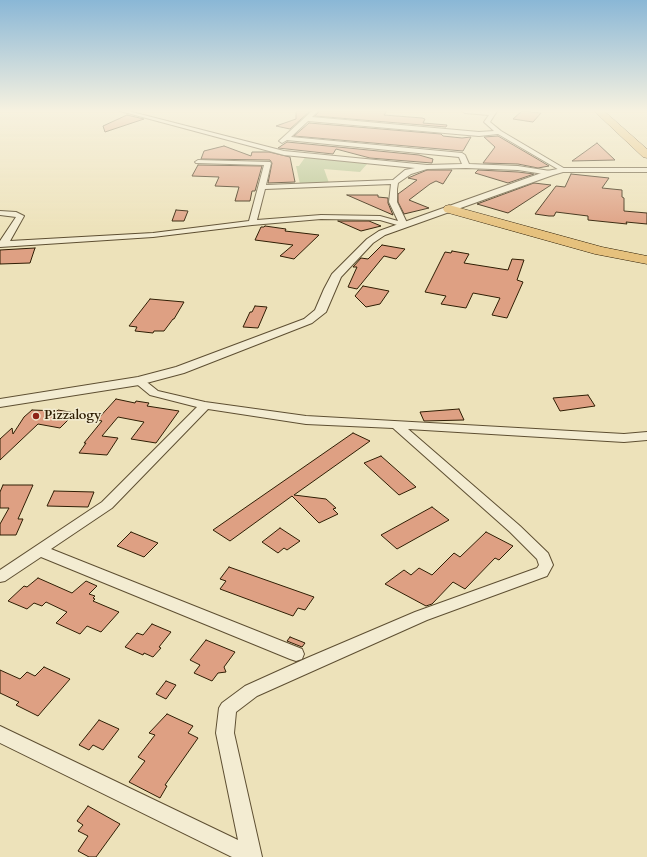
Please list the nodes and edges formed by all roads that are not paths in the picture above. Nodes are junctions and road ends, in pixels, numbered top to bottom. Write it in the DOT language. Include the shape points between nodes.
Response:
graph roads {
  1 [pos="280,151"];
  2 [pos="420,151"];
  3 [pos="531,151"];
  4 [pos="198,162"];
  5 [pos="466,166"];
  6 [pos="427,167"];
  7 [pos="563,170"];
  8 [pos="647,170"];
  9 [pos="550,173"];
  10 [pos="395,182"];
  11 [pos="262,187"];
  12 [pos="453,208"];
  13 [pos="0,213"];
  14 [pos="252,223"];
  15 [pos="404,225"];
  16 [pos="2,244"];
  17 [pos="647,260"];
  18 [pos="139,381"];
  19 [pos="0,402"];
  20 [pos="205,405"];
  21 [pos="396,425"];
  22 [pos="647,436"];
  23 [pos="41,550"];
  24 [pos="0,577"];
  25 [pos="296,654"];
  26 [pos="0,734"];
  27 [pos="244,853"];
  1 -- 6 [label="street"];
  2 -- 5 [label="street" via="462,155"];
  3 -- 7 [label="street"];
  4 -- 11 [label="street" via="268,163"];
  5 -- 6 [label="street"];
  5 -- 9 [label="street" via="518,168"];
  6 -- 10 [label="street" via="408,172"];
  7 -- 8 [label="street"];
  7 -- 9 [label="street"];
  9 -- 12 [label="street"];
  10 -- 11 [label="street"];
  10 -- 15 [label="street" via="392,189 394,202"];
  11 -- 14 [label="street"];
  12 -- 15 [label="street"];
  12 -- 17 [label="highway" via="600,251"];
  13 -- 16 [label="street" via="20,216"];
  14 -- 15 [label="street" via="341,216 380,218"];
  14 -- 16 [label="street" via="153,235"];
  15 -- 18 [label="street" via="382,233 360,251 336,276 320,312 308,320 180,370"];
  18 -- 19 [label="street"];
  18 -- 20 [label="street" via="154,393"];
  20 -- 21 [label="street" via="306,420"];
  20 -- 23 [label="street" via="107,505"];
  21 -- 22 [label="street" via="624,438"];
  21 -- 27 [label="street" via="515,529 544,557 546,565 542,572 422,616 312,663 251,691 228,708 225,733"];
  23 -- 24 [label="street"];
  23 -- 25 [label="street"];
  26 -- 27 [label="street"];
}
